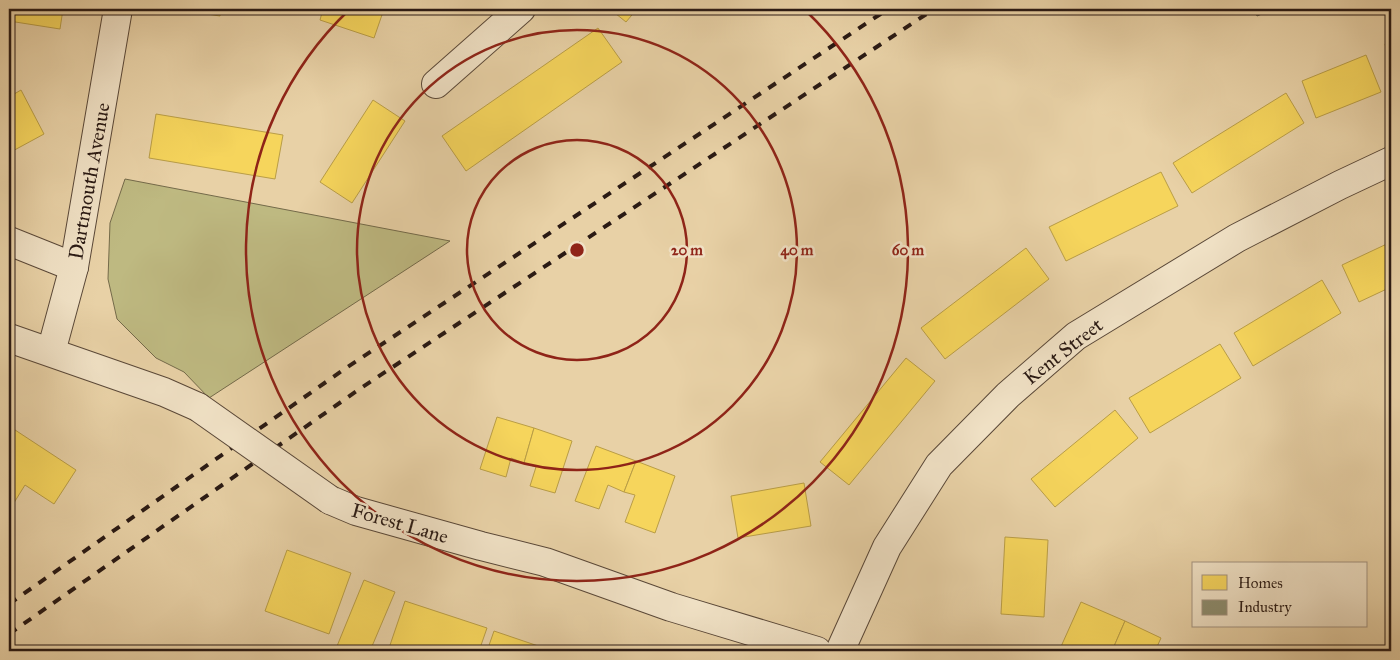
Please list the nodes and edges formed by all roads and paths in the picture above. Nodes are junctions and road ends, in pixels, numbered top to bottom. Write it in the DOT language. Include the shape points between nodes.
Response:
graph roads {
  1 [pos="118,9"];
  2 [pos="521,9"];
  3 [pos="436,84"];
  4 [pos="1391,161"];
  5 [pos="9,240"];
  6 [pos="74,267"];
  7 [pos="9,338"];
  8 [pos="52,352"];
  9 [pos="817,651"];
  10 [pos="840,651"];
  1 -- 6 [label="street, Dartmouth Avenue"];
  2 -- 3 [label="street"];
  4 -- 10 [label="street, Kent Street" via="1237,238 1076,336 1008,395 939,465 887,548"];
  5 -- 6 [label="street"];
  6 -- 8 [label="street, Dartmouth Avenue"];
  7 -- 8 [label="street, Forest Lane"];
  8 -- 9 [label="street, Forest Lane, bridge" via="198,407 330,500 356,511 545,562 671,607"];
}
